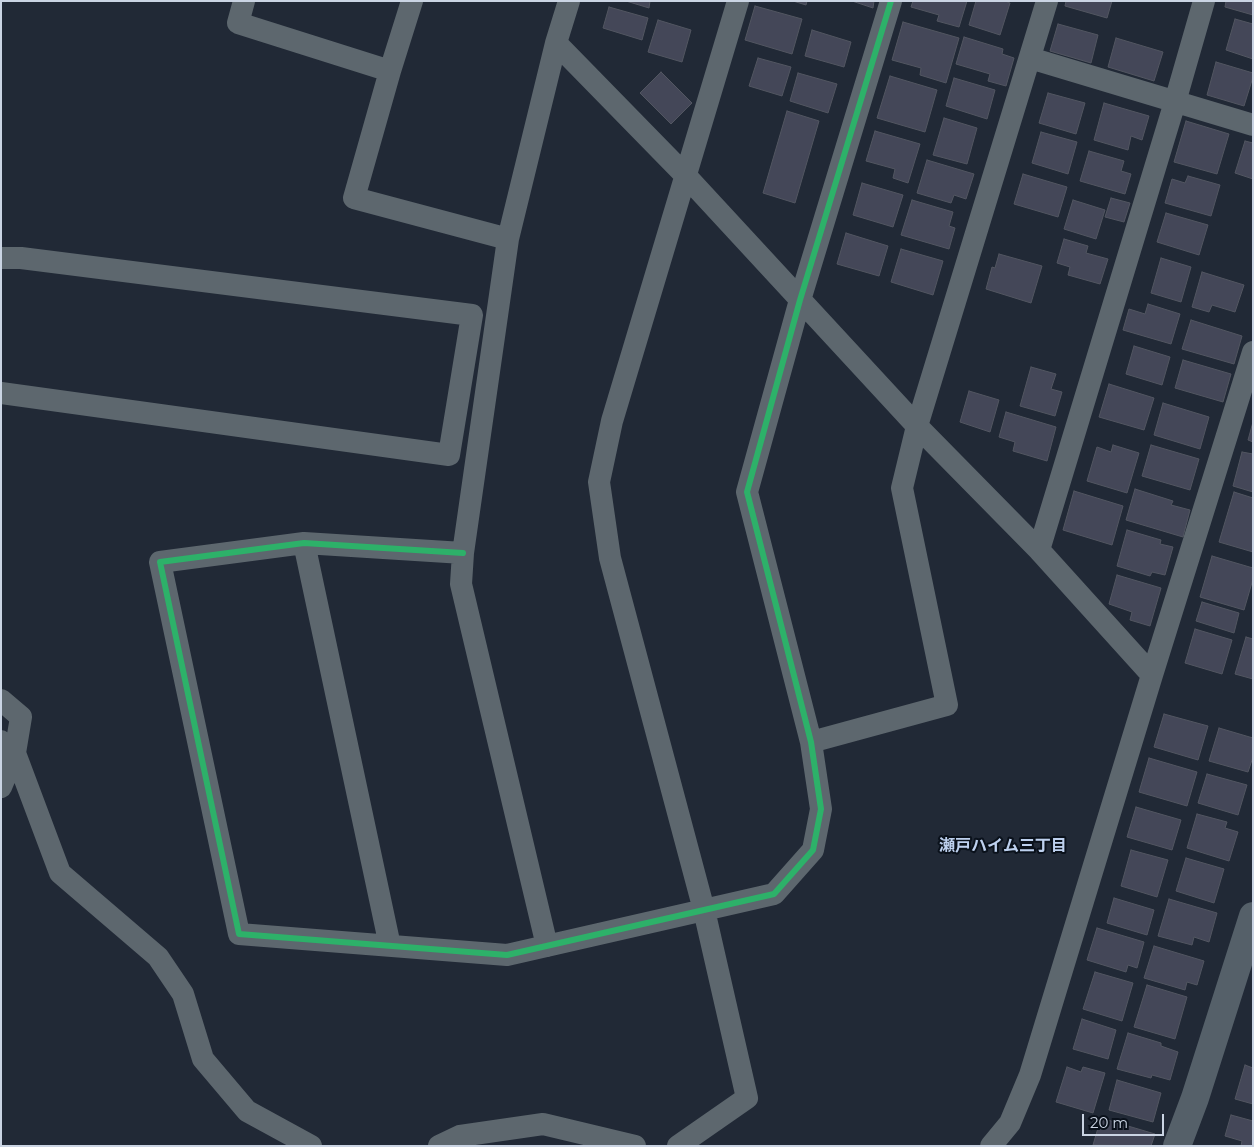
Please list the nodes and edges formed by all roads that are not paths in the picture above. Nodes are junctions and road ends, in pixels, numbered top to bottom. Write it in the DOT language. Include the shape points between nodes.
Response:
graph roads {
  1 [pos="244,1"];
  2 [pos="412,1"];
  3 [pos="569,1"];
  4 [pos="738,1"];
  5 [pos="891,1"];
  6 [pos="1047,1"];
  7 [pos="1204,1"];
  8 [pos="556,43"];
  9 [pos="1030,58"];
  10 [pos="390,71"];
  11 [pos="1175,102"];
  12 [pos="1253,125"];
  13 [pos="686,176"];
  14 [pos="508,239"];
  15 [pos="1,258"];
  16 [pos="800,300"];
  17 [pos="1253,352"];
  18 [pos="1,392"];
  19 [pos="917,426"];
  20 [pos="304,543"];
  21 [pos="1038,550"];
  22 [pos="463,553"];
  23 [pos="1152,676"];
  24 [pos="1,700"];
  25 [pos="811,742"];
  26 [pos="8,747"];
  27 [pos="1,787"];
  28 [pos="704,910"];
  29 [pos="1253,916"];
  30 [pos="390,946"];
  31 [pos="547,946"];
  32 [pos="311,1146"];
  33 [pos="439,1146"];
  34 [pos="635,1146"];
  35 [pos="678,1146"];
  36 [pos="991,1146"];
  37 [pos="1177,1146"];
  1 -- 10 [label="street" via="238,22"];
  2 -- 10 [label="street"];
  3 -- 8 [label="street"];
  4 -- 13 [label="street"];
  5 -- 16 [label="street"];
  6 -- 9 [label="street"];
  7 -- 11 [label="street"];
  8 -- 13 [label="street"];
  8 -- 14 [label="street"];
  9 -- 11 [label="street"];
  9 -- 19 [label="street"];
  10 -- 14 [label="street" via="354,198"];
  11 -- 12 [label="street"];
  11 -- 21 [label="street"];
  13 -- 16 [label="street"];
  13 -- 28 [label="street" via="612,421 599,482 610,558"];
  14 -- 22 [label="street"];
  15 -- 18 [label="street" via="472,314 449,456"];
  16 -- 19 [label="street"];
  16 -- 25 [label="street" via="747,492"];
  17 -- 23 [label="street"];
  19 -- 21 [label="street"];
  19 -- 25 [label="street" via="902,488 947,705"];
  20 -- 22 [label="street"];
  20 -- 30 [label="street"];
  20 -- 30 [label="street" via="160,562 238,934"];
  21 -- 23 [label="street"];
  22 -- 31 [label="street" via="461,584"];
  23 -- 36 [label="street" via="1030,1075 1010,1123"];
  24 -- 26 [label="street" via="21,717"];
  25 -- 28 [label="street" via="821,809 813,850 774,894"];
  26 -- 27 [label="street"];
  26 -- 32 [label="street" via="60,873 158,957 183,994 203,1059 247,1111"];
  28 -- 31 [label="street"];
  28 -- 35 [label="street" via="747,1098"];
  29 -- 37 [label="street"];
  30 -- 31 [label="street" via="507,955"];
  33 -- 34 [label="street" via="460,1136 543,1124"];
}
